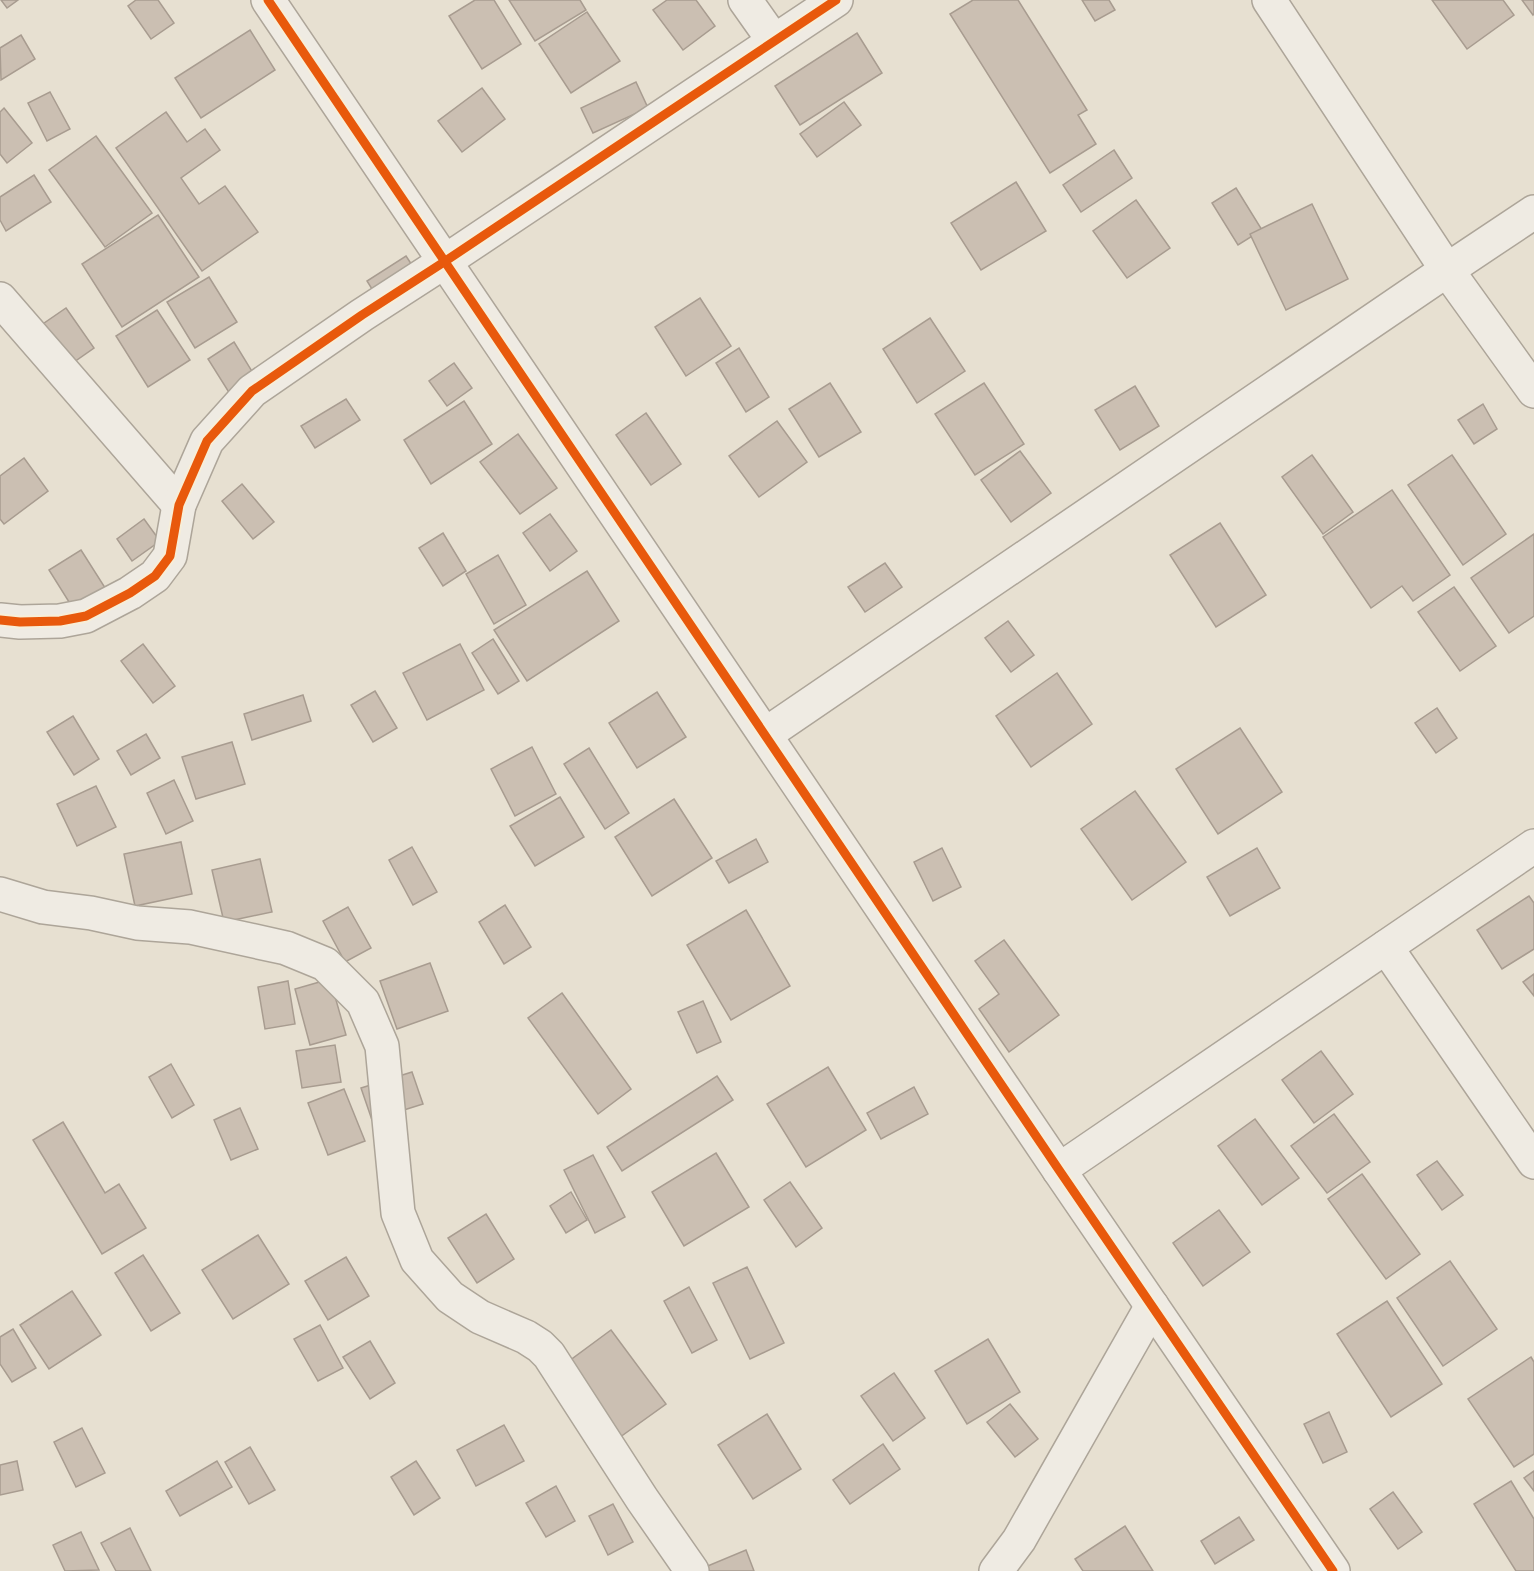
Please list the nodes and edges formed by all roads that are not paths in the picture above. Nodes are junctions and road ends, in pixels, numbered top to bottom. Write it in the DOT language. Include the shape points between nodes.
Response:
graph roads {
  1 [pos="268,0"];
  2 [pos="745,0"];
  3 [pos="836,0"];
  4 [pos="1269,0"];
  5 [pos="774,41"];
  6 [pos="1534,212"];
  7 [pos="444,262"];
  8 [pos="1447,270"];
  9 [pos="0,299"];
  10 [pos="1534,391"];
  11 [pos="178,505"];
  12 [pos="0,620"];
  13 [pos="766,734"];
  14 [pos="1534,846"];
  15 [pos="0,894"];
  16 [pos="1386,947"];
  17 [pos="1534,1162"];
  18 [pos="1059,1170"];
  19 [pos="1152,1306"];
  20 [pos="692,1571"];
  21 [pos="996,1571"];
  22 [pos="1333,1571"];
  1 -- 7 [label="street"];
  2 -- 5 [label="street"];
  3 -- 5 [label="street"];
  4 -- 8 [label="street"];
  5 -- 7 [label="street"];
  6 -- 8 [label="street"];
  7 -- 11 [label="street" via="252,391 207,441"];
  7 -- 13 [label="street"];
  8 -- 10 [label="street"];
  8 -- 13 [label="street"];
  9 -- 11 [label="street"];
  11 -- 12 [label="street" via="170,556 155,576 130,593 86,616 60,621"];
  13 -- 18 [label="street"];
  14 -- 16 [label="street"];
  15 -- 20 [label="street" via="43,907 201,929 286,948 325,964 363,1002 382,1046 398,1213 417,1260 450,1297 480,1317 540,1346 549,1355"];
  16 -- 17 [label="street"];
  16 -- 18 [label="street"];
  18 -- 19 [label="street"];
  19 -- 21 [label="street" via="1019,1540"];
  19 -- 22 [label="street"];
}
